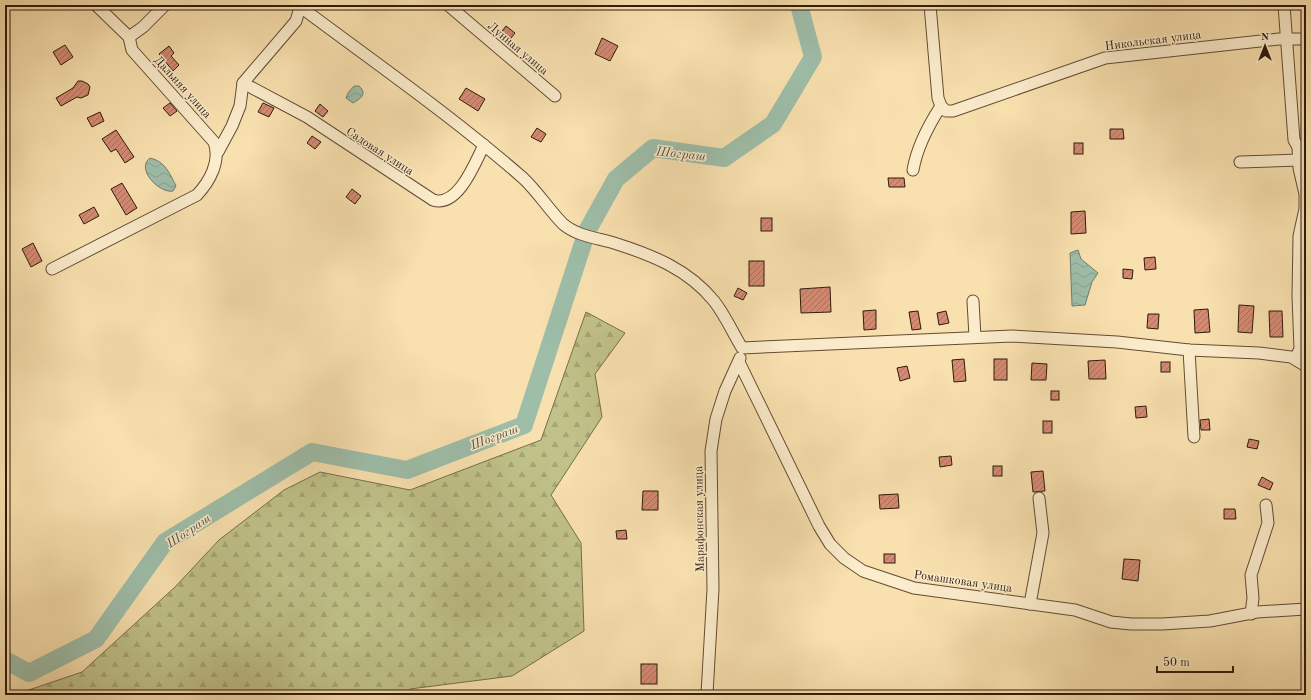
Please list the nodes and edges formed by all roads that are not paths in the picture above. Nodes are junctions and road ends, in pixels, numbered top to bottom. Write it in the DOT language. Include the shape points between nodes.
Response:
graph roads {
  1 [pos="96,5"];
  2 [pos="165,5"];
  3 [pos="448,5"];
  4 [pos="930,5"];
  5 [pos="1284,5"];
  6 [pos="299,6"];
  7 [pos="129,37"];
  8 [pos="1287,39"];
  9 [pos="1306,39"];
  10 [pos="243,83"];
  11 [pos="555,96"];
  12 [pos="941,106"];
  13 [pos="484,145"];
  14 [pos="1302,147"];
  15 [pos="218,152"];
  16 [pos="1299,160"];
  17 [pos="1240,162"];
  18 [pos="913,170"];
  19 [pos="52,269"];
  20 [pos="973,301"];
  21 [pos="975,337"];
  22 [pos="742,348"];
  23 [pos="1189,350"];
  24 [pos="1295,359"];
  25 [pos="738,362"];
  26 [pos="1306,366"];
  27 [pos="1194,437"];
  28 [pos="1039,498"];
  29 [pos="1266,505"];
  30 [pos="1030,604"];
  31 [pos="1306,609"];
  32 [pos="1251,614"];
  33 [pos="707,694"];
  1 -- 7 [label="street, Дальняя улица"];
  2 -- 7 [label="street"];
  3 -- 11 [label="street, Лунная улица"];
  4 -- 12 [label="street" via="938,98"];
  5 -- 8 [label="street"];
  6 -- 10 [label="street" via="296,21"];
  6 -- 13 [label="street" via="388,70"];
  7 -- 15 [label="street, Дальняя улица" via="132,50 214,142"];
  8 -- 9 [label="street, Никольская улица"];
  8 -- 12 [label="street, Никольская улица" via="1105,58 953,111 946,111"];
  8 -- 14 [label="street" via="1294,140"];
  10 -- 13 [label="street, Садовая улица" via="307,118 433,200 440,202 452,197 464,184"];
  10 -- 15 [label="street" via="240,106"];
  12 -- 18 [label="street" via="930,123 915,158"];
  13 -- 22 [label="street" via="525,180 564,224 593,238 659,258 688,275 714,302"];
  14 -- 16 [label="street"];
  15 -- 19 [label="street" via="209,182 198,194"];
  16 -- 17 [label="street"];
  16 -- 24 [label="street" via="1305,208 1299,250 1300,349"];
  20 -- 21 [label="street"];
  21 -- 22 [label="street"];
  21 -- 23 [label="street" via="1027,336"];
  22 -- 25 [label="street, Марафонская улица"];
  23 -- 24 [label="street" via="1259,353 1291,356"];
  23 -- 27 [label="street"];
  24 -- 26 [label="street"];
  25 -- 30 [label="street, Ромашковая улица" via="807,505 830,544 844,558 863,571 914,588"];
  25 -- 33 [label="street, Марафонская улица" via="716,419 711,451 713,581"];
  28 -- 30 [label="street" via="1043,533"];
  29 -- 32 [label="street" via="1268,523 1251,575"];
  30 -- 32 [label="street, Ромашковая улица" via="1075,610 1111,622 1130,624 1210,621"];
  31 -- 32 [label="street, Ромашковая улица"];
}
